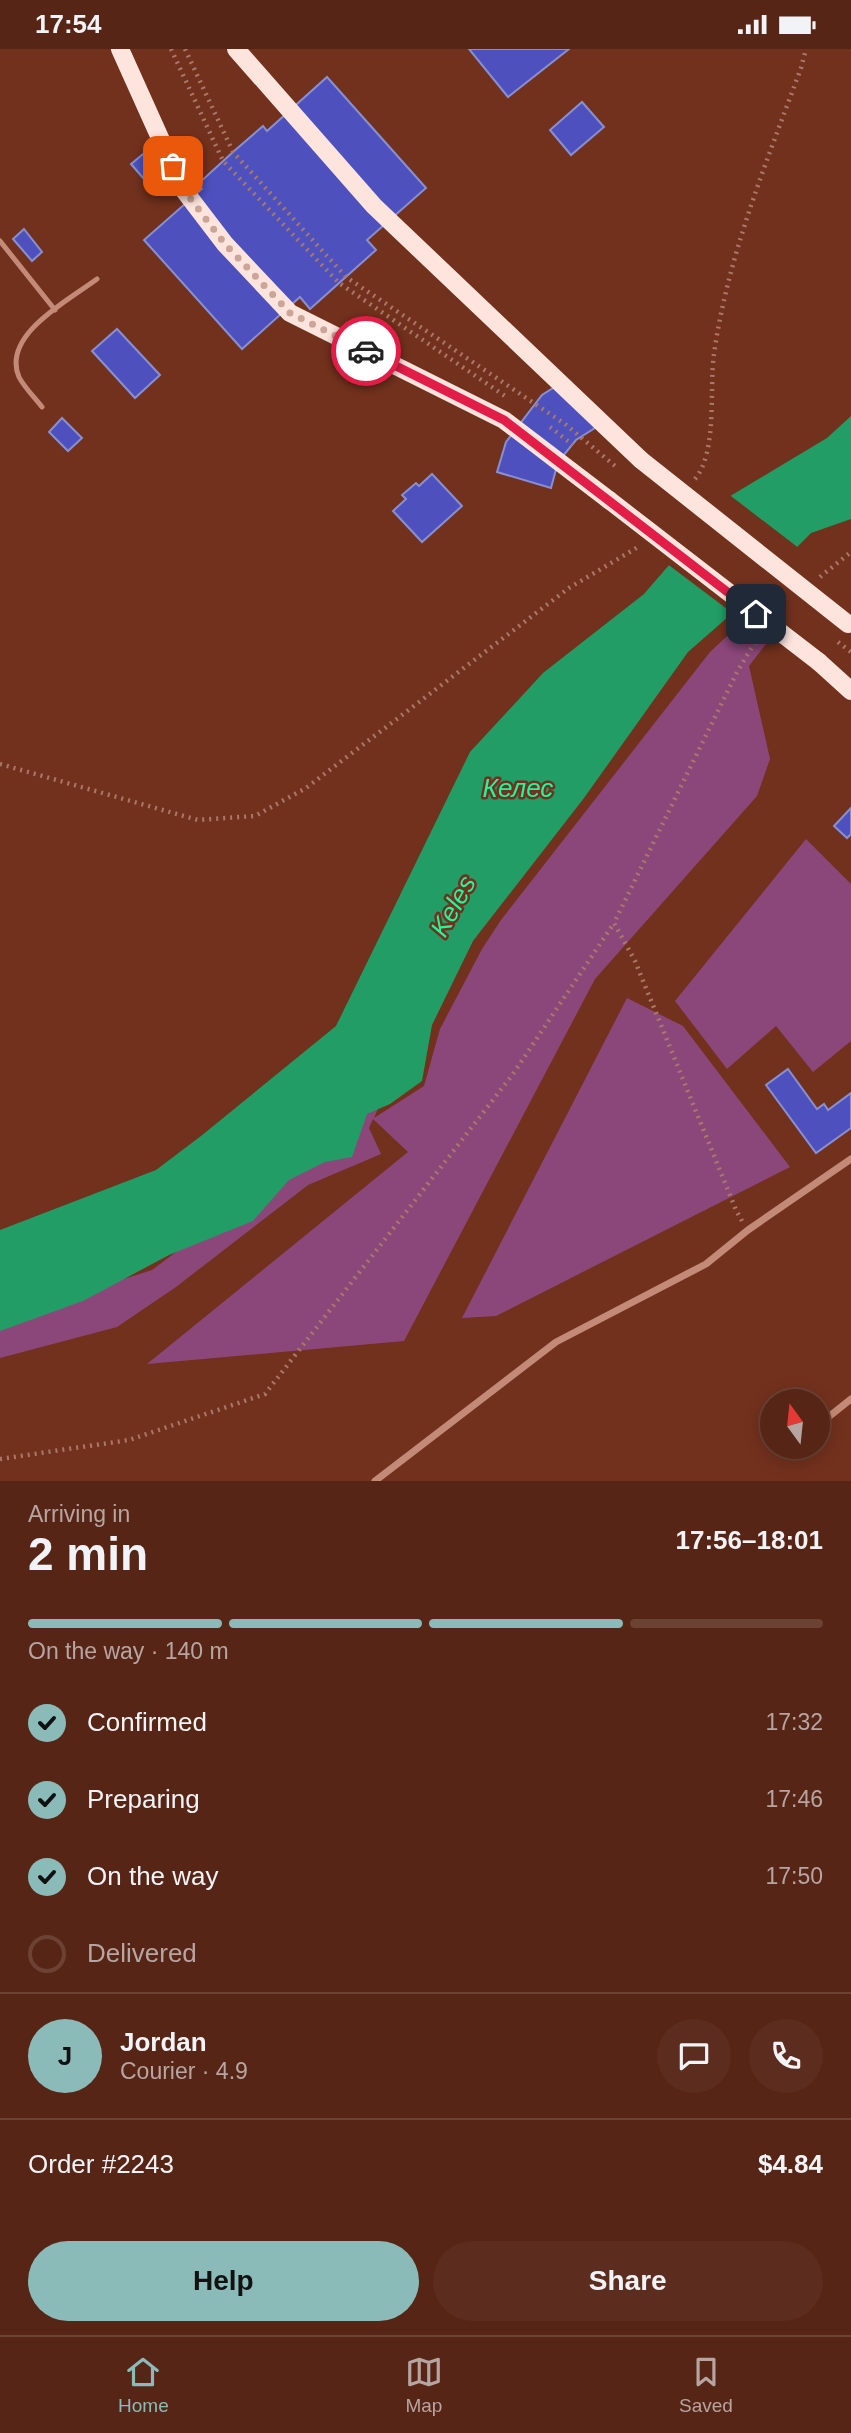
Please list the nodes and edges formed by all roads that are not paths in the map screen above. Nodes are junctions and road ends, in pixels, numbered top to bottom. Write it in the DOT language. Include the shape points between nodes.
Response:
graph roads {
  1 [pos="120,49"];
  2 [pos="236,49"];
  3 [pos="0,241"];
  4 [pos="97,279"];
  5 [pos="55,310"];
  6 [pos="42,407"];
  7 [pos="849,625"];
  8 [pos="851,691"];
  9 [pos="851,1159"];
  10 [pos="851,1399"];
  11 [pos="830,1416"];
  12 [pos="375,1481"];
  1 -- 8 [label="main road, bridge" via="183,189 225,244 290,313 504,420"];
  2 -- 7 [label="main road, bridge" via="374,206 641,460"];
  3 -- 5 [label="lane"];
  4 -- 5 [label="lane"];
  5 -- 6 [label="lane" via="32,327 18,347 15,364 20,379"];
  9 -- 12 [label="street" via="706,1263 556,1342"];
  10 -- 11 [label="street"];
}
